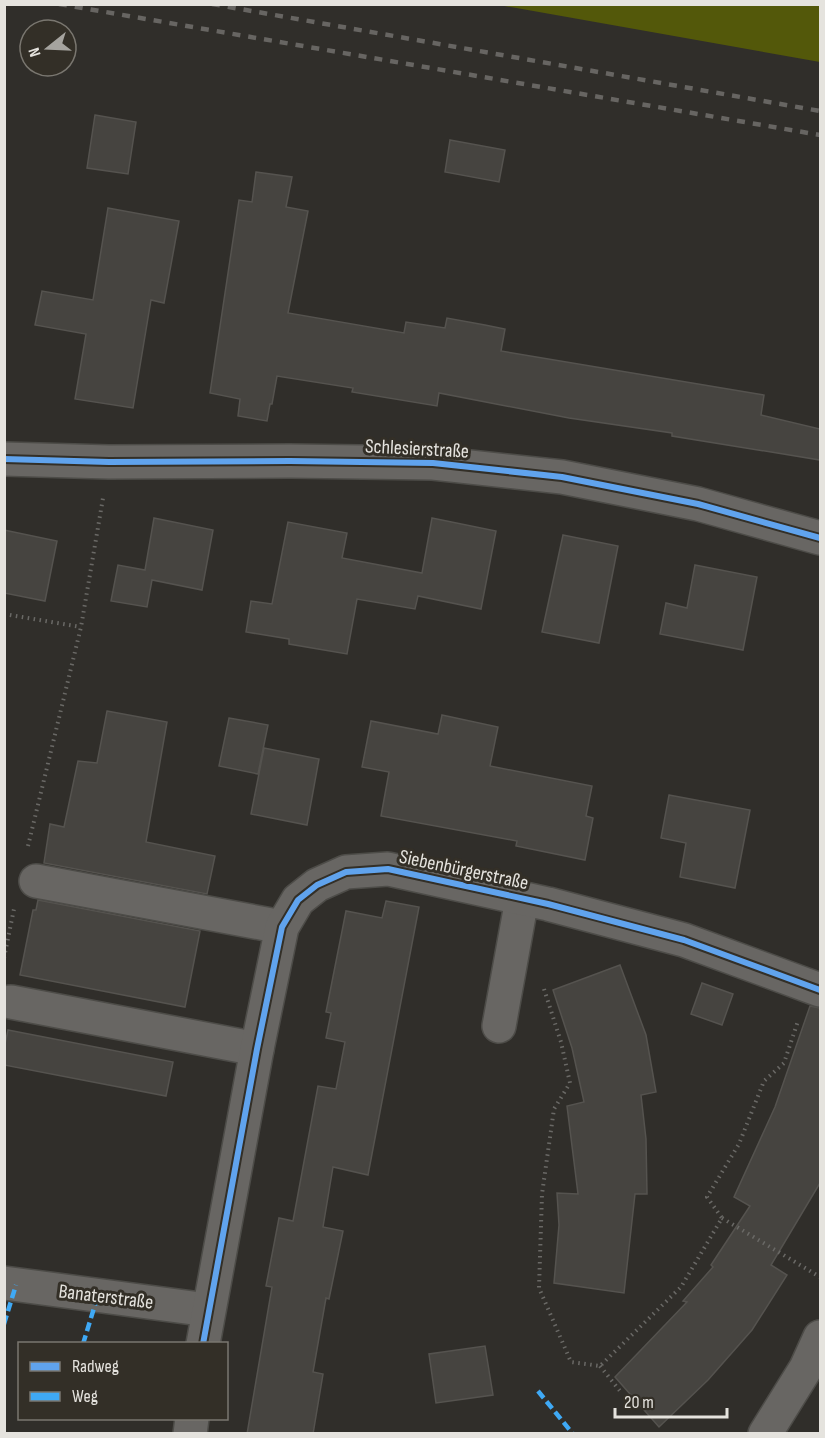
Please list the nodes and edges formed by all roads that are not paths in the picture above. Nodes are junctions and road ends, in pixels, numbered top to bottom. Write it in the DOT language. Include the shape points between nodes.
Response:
graph roads {
  1 [pos="4,459"];
  2 [pos="820,538"];
  3 [pos="31,868"];
  4 [pos="522,899"];
  5 [pos="282,927"];
  6 [pos="815,988"];
  7 [pos="11,1002"];
  8 [pos="499,1026"];
  9 [pos="257,1049"];
  10 [pos="4,1283"];
  11 [pos="208,1310"];
  12 [pos="820,1337"];
  13 [pos="203,1342"];
  14 [pos="765,1434"];
  1 -- 2 [label="street, Schlesierstraße" via="433,462 562,477 698,504"];
  3 -- 5 [label="street"];
  4 -- 5 [label="street, Siebenbürgerstraße" via="388,869 346,872 317,885 298,900"];
  4 -- 6 [label="street, Siebenbürgerstraße" via="684,940"];
  4 -- 8 [label="street"];
  5 -- 9 [label="street, Siebenbürgerstraße"];
  7 -- 9 [label="street"];
  9 -- 11 [label="street, Siebenbürgerstraße"];
  10 -- 11 [label="street, Banaterstraße"];
  11 -- 13 [label="street, Siebenbürgerstraße"];
  12 -- 14 [label="street" via="806,1368"];
}
